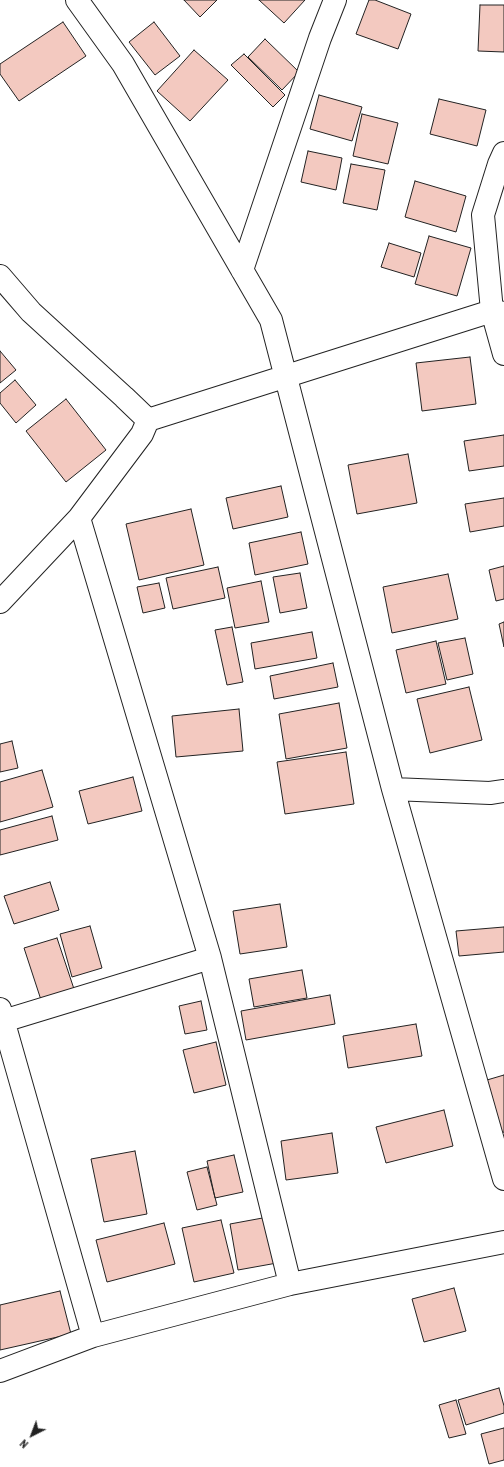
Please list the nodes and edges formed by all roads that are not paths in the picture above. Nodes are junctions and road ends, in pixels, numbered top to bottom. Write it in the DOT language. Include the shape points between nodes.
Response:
graph roads {
  1 [pos="77,0"];
  2 [pos="335,0"];
  3 [pos="504,153"];
  4 [pos="242,270"];
  5 [pos="0,276"];
  6 [pos="498,312"];
  7 [pos="504,354"];
  8 [pos="286,378"];
  9 [pos="148,420"];
  10 [pos="79,518"];
  11 [pos="0,602"];
  12 [pos="393,789"];
  13 [pos="504,791"];
  14 [pos="210,958"];
  15 [pos="1,1017"];
  16 [pos="503,1171"];
  17 [pos="504,1242"];
  18 [pos="290,1284"];
  19 [pos="93,1336"];
  20 [pos="0,1371"];
  1 -- 4 [label="street" via="123,64"];
  2 -- 4 [label="street"];
  3 -- 6 [label="street" via="482,215"];
  4 -- 8 [label="street" via="271,320"];
  5 -- 9 [label="street" via="31,312"];
  6 -- 7 [label="street"];
  6 -- 8 [label="street"];
  8 -- 9 [label="street"];
  8 -- 12 [label="street"];
  9 -- 10 [label="street" via="142,434"];
  10 -- 11 [label="street"];
  10 -- 14 [label="street"];
  12 -- 13 [label="street" via="490,793"];
  12 -- 16 [label="street"];
  14 -- 15 [label="street"];
  14 -- 18 [label="street"];
  15 -- 19 [label="street"];
  17 -- 18 [label="street"];
  18 -- 19 [label="street"];
  19 -- 20 [label="street"];
}
